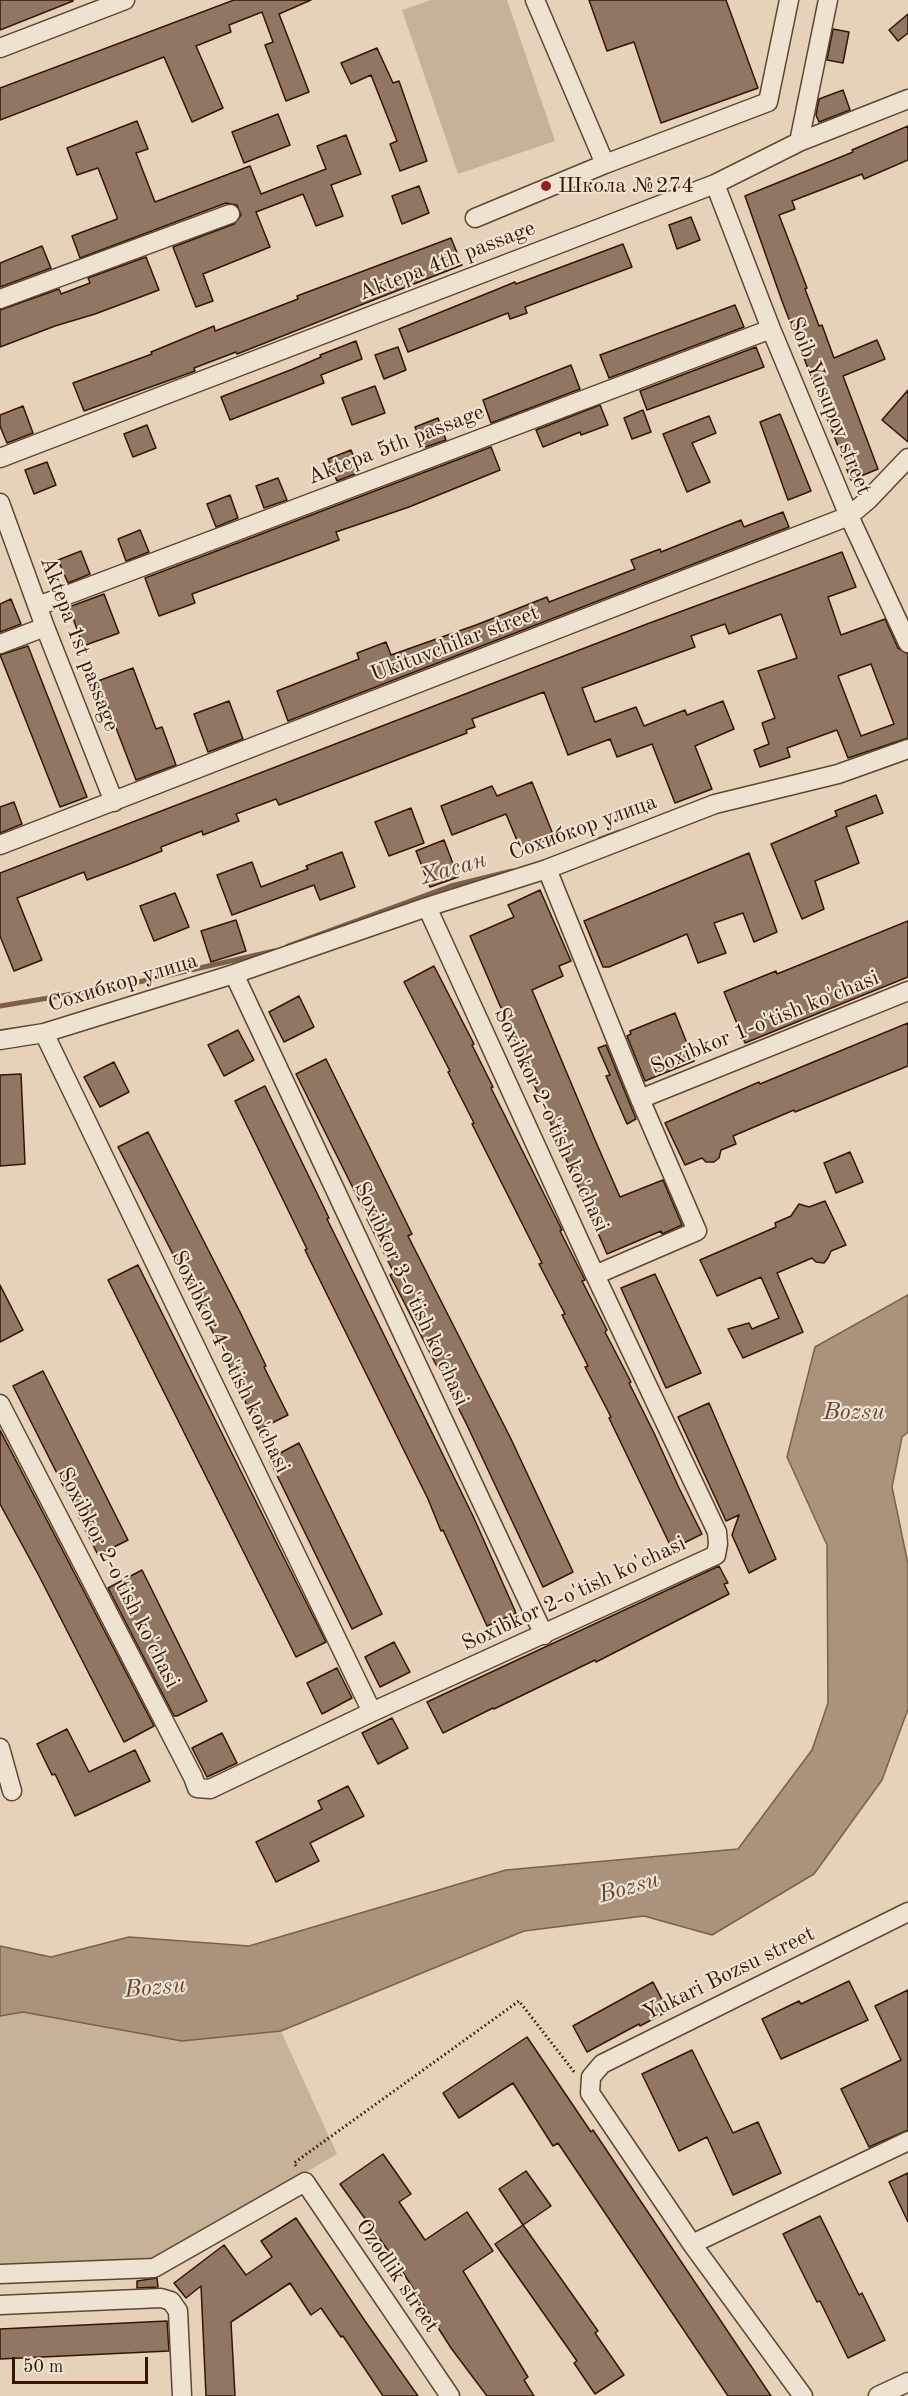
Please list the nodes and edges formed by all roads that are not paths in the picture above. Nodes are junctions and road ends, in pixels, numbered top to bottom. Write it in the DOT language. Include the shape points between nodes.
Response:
graph roads {
  1 [pos="125,0"];
  2 [pos="535,0"];
  3 [pos="789,0"];
  4 [pos="828,0"];
  5 [pos="0,48"];
  6 [pos="908,99"];
  7 [pos="800,142"];
  8 [pos="605,164"];
  9 [pos="714,184"];
  10 [pos="230,214"];
  11 [pos="475,218"];
  12 [pos="0,299"];
  13 [pos="771,329"];
  14 [pos="0,458"];
  15 [pos="908,458"];
  16 [pos="0,503"];
  17 [pos="849,516"];
  18 [pos="38,606"];
  19 [pos="45,627"];
  20 [pos="908,643"];
  21 [pos="0,644"];
  22 [pos="908,749"];
  23 [pos="114,802"];
  24 [pos="0,846"];
  25 [pos="547,869"];
  26 [pos="427,907"];
  27 [pos="234,974"];
  28 [pos="908,991"];
  29 [pos="44,1033"];
  30 [pos="0,1040"];
  31 [pos="640,1099"];
  32 [pos="595,1275"];
  33 [pos="0,1404"];
  34 [pos="544,1635"];
  35 [pos="372,1712"];
  36 [pos="0,1748"];
  37 [pos="12,1791"];
  38 [pos="908,1912"];
  39 [pos="908,2141"];
  40 [pos="692,2244"];
  41 [pos="0,2274"];
  42 [pos="0,2305"];
  43 [pos="908,2382"];
  44 [pos="182,2396"];
  45 [pos="450,2396"];
  46 [pos="803,2396"];
  47 [pos="879,2396"];
  1 -- 5 [label="street"];
  2 -- 8 [label="street"];
  3 -- 8 [label="street" via="768,102"];
  4 -- 7 [label="street"];
  6 -- 7 [label="street, Aktepa 4th passage"];
  7 -- 9 [label="street, Aktepa 4th passage"];
  8 -- 11 [label="street"];
  9 -- 13 [label="street, Soib Yusupov street"];
  9 -- 14 [label="street, Aktepa 4th passage"];
  10 -- 12 [label="street"];
  13 -- 17 [label="street, Soib Yusupov street"];
  13 -- 18 [label="street, Aktepa 5th passage"];
  15 -- 17 [label="street, Ukituvchilar street"];
  16 -- 18 [label="street, Aktepa 1st passage"];
  17 -- 20 [label="street, Soib Yusupov street"];
  17 -- 23 [label="street, Ukituvchilar street"];
  18 -- 19 [label="street, Aktepa 1st passage"];
  19 -- 21 [label="street"];
  19 -- 23 [label="street, Aktepa 1st passage"];
  22 -- 25 [label="street, Сохибкор улица" via="838,774 715,804"];
  23 -- 24 [label="street, Ukituvchilar street"];
  25 -- 26 [label="street, Сохибкор улица"];
  25 -- 31 [label="street, Soxibkor 1-o'tish ko'chasi"];
  26 -- 27 [label="street, Сохибкор улица"];
  26 -- 32 [label="street, Soxibkor 2-o'tish ko'chasi"];
  27 -- 29 [label="street, Сохибкор улица"];
  27 -- 34 [label="street, Soxibkor 3-o'tish ko'chasi"];
  28 -- 31 [label="street, Soxibkor 1-o'tish ko'chasi"];
  29 -- 30 [label="street, Сохибкор улица"];
  29 -- 35 [label="street, Soxibkor 4-o'tish ko'chasi"];
  31 -- 32 [label="street, Soxibkor 1-o'tish ko'chasi" via="697,1231"];
  32 -- 34 [label="street, Soxibkor 2-o'tish ko'chasi" via="717,1532 718,1544 716,1555"];
  33 -- 35 [label="street, Soxibkor 2-o'tish ko'chasi" via="197,1788 210,1789"];
  34 -- 35 [label="street, Soxibkor 2-o'tish ko'chasi"];
  36 -- 37 [label="street"];
  38 -- 40 [label="street, Yukari Bozsu street" via="602,2064 591,2077 590,2093"];
  39 -- 40 [label="street"];
  40 -- 46 [label="street"];
  41 -- 45 [label="street, Ozodlik street" via="154,2268 305,2182"];
  42 -- 44 [label="street" via="161,2298 171,2301 178,2311"];
  43 -- 47 [label="street"];
}
